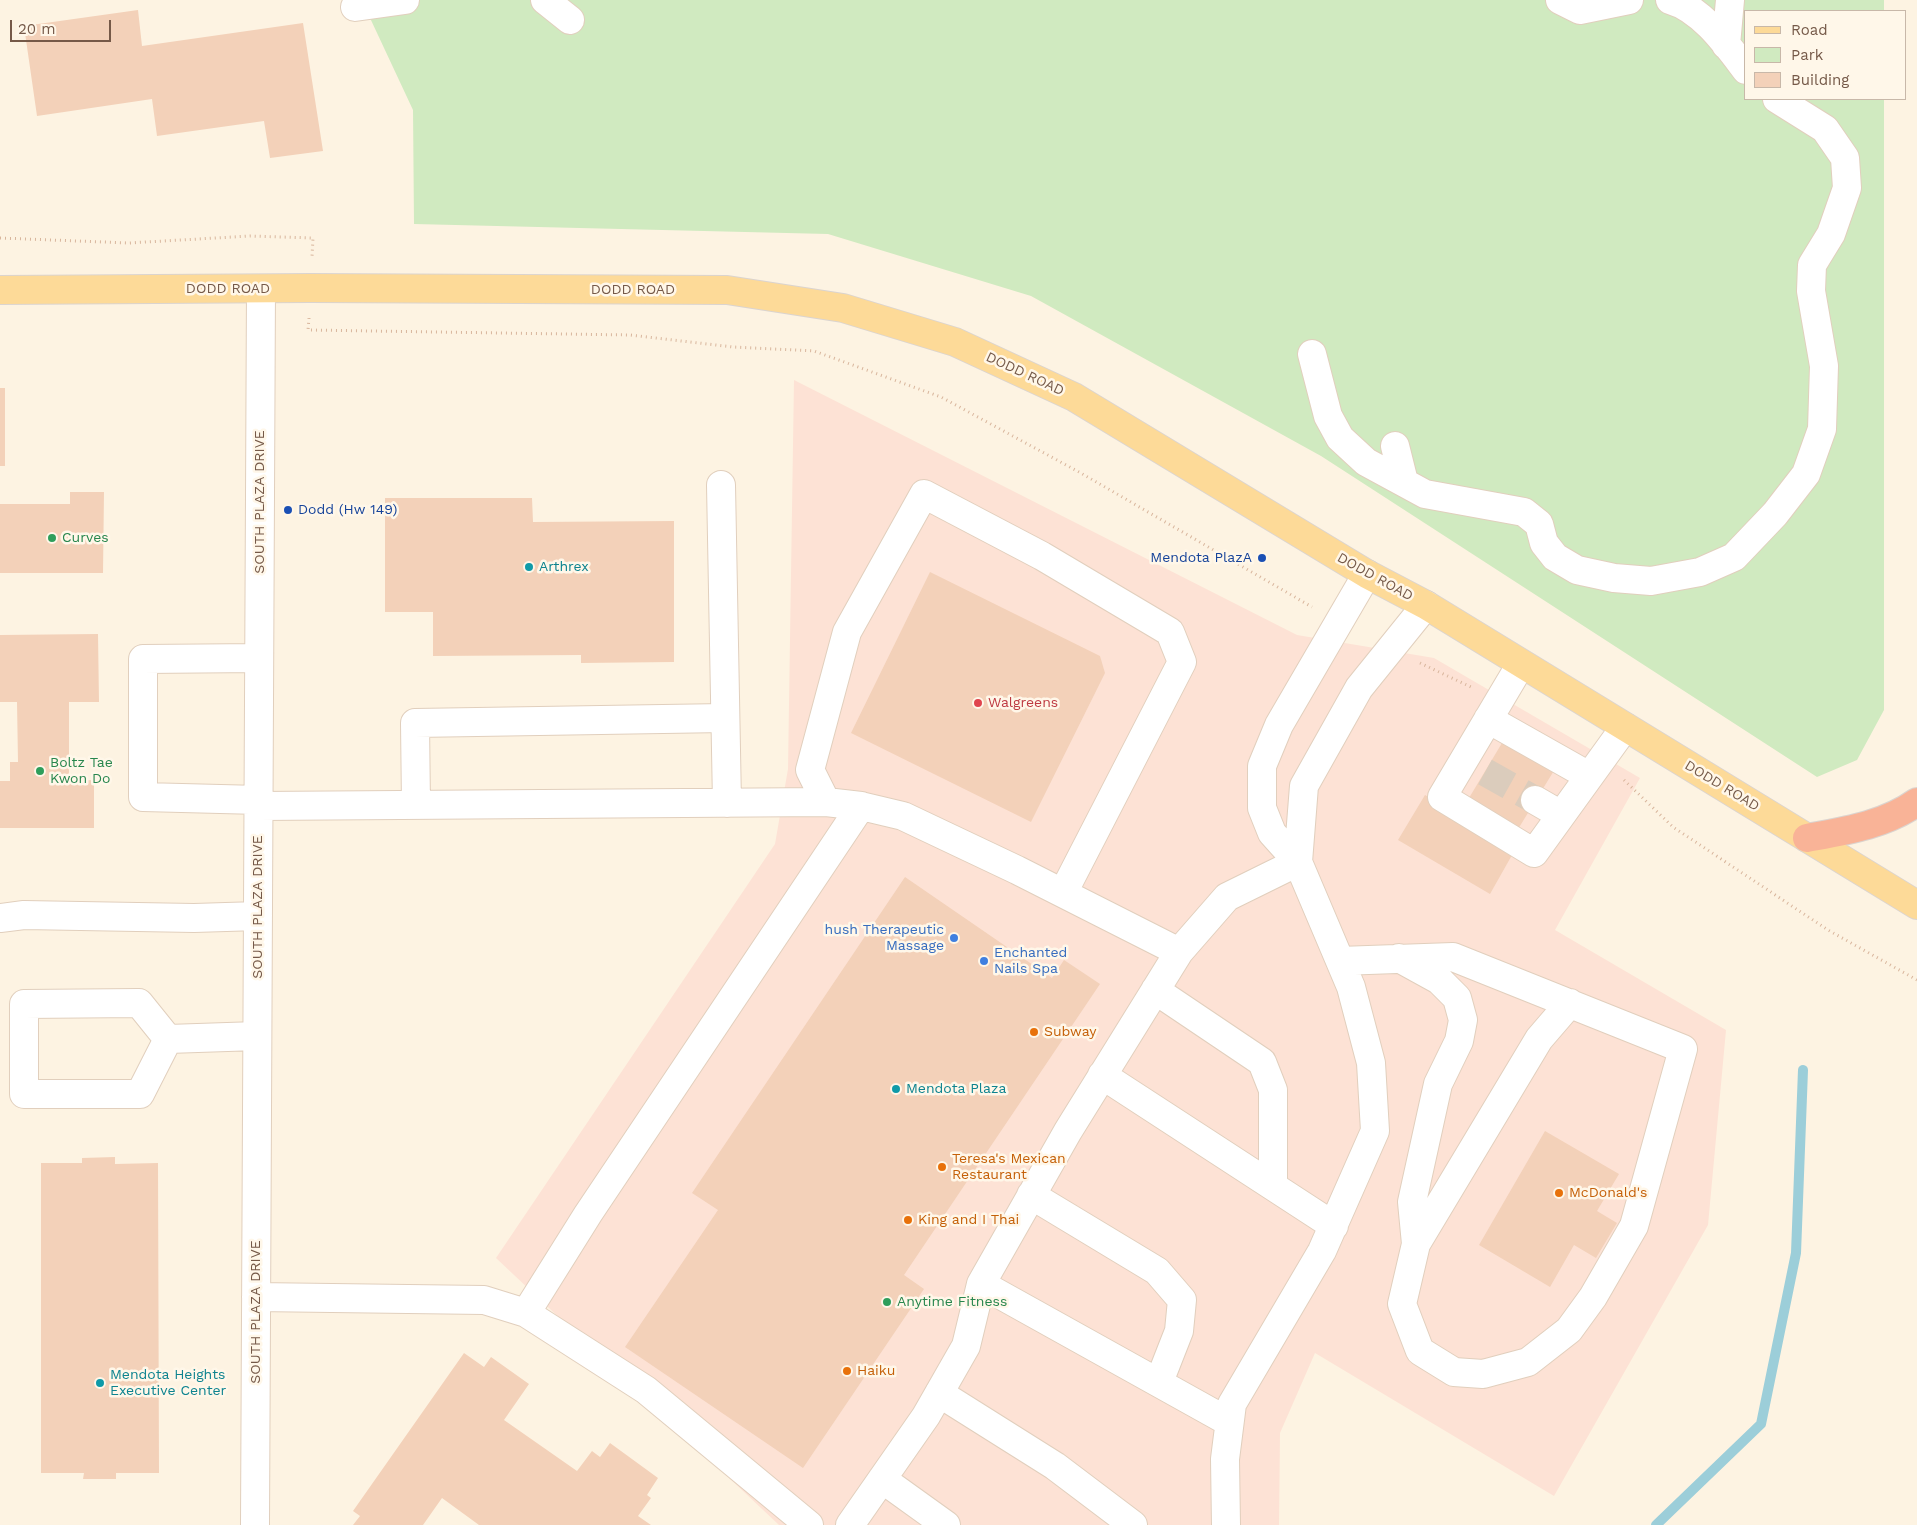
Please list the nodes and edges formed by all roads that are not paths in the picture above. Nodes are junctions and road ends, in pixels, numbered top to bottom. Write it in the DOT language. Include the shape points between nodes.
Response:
graph roads {
  1 [pos="405,0"];
  2 [pos="545,0"];
  3 [pos="1560,0"];
  4 [pos="1629,0"];
  5 [pos="1670,0"];
  6 [pos="1730,0"];
  7 [pos="355,7"];
  8 [pos="570,20"];
  9 [pos="1726,45"];
  10 [pos="1744,68"];
  11 [pos="1779,100"];
  12 [pos="261,289"];
  13 [pos="0,290"];
  14 [pos="1312,354"];
  15 [pos="1395,446"];
  16 [pos="1404,482"];
  17 [pos="722,485"];
  18 [pos="1367,574"];
  19 [pos="1426,605"];
  20 [pos="259,658"];
  21 [pos="1521,664"];
  22 [pos="1493,710"];
  23 [pos="725,718"];
  24 [pos="1625,727"];
  25 [pos="1594,770"];
  26 [pos="1536,800"];
  27 [pos="826,802"];
  28 [pos="1917,802"];
  29 [pos="258,803"];
  30 [pos="727,803"];
  31 [pos="416,805"];
  32 [pos="861,806"];
  33 [pos="1561,815"];
  34 [pos="1807,838"];
  35 [pos="1298,862"];
  36 [pos="1063,893"];
  37 [pos="1917,904"];
  38 [pos="258,916"];
  39 [pos="0,918"];
  40 [pos="1179,952"];
  41 [pos="1399,958"];
  42 [pos="1340,961"];
  43 [pos="1155,990"];
  44 [pos="1570,1003"];
  45 [pos="257,1036"];
  46 [pos="168,1039"];
  47 [pos="1102,1075"];
  48 [pos="1273,1186"];
  49 [pos="1032,1195"];
  50 [pos="1334,1226"];
  51 [pos="1416,1244"];
  52 [pos="981,1284"];
  53 [pos="256,1297"];
  54 [pos="526,1313"];
  55 [pos="1159,1382"];
  56 [pos="939,1393"];
  57 [pos="1230,1422"];
  58 [pos="882,1479"];
  59 [pos="255,1525"];
  60 [pos="809,1525"];
  61 [pos="850,1525"];
  62 [pos="946,1525"];
  63 [pos="1133,1525"];
  64 [pos="1226,1525"];
  1 -- 7 [label="street"];
  2 -- 8 [label="street"];
  3 -- 4 [label="street" via="1580,10"];
  5 -- 9 [label="street" via="1707,22"];
  6 -- 9 [label="street"];
  9 -- 10 [label="street"];
  11 -- 16 [label="street" via="1825,129 1846,158 1847,188 1831,234 1812,265 1811,291 1824,366 1822,429 1806,474 1768,522 1734,557 1700,572 1651,581 1576,570 1555,557 1544,543 1539,524 1524,512 1425,494"];
  12 -- 13 [label="main road, DODD ROAD"];
  12 -- 18 [label="main road, DODD ROAD" via="726,290 843,308 955,342 1074,397"];
  12 -- 20 [label="street, SOUTH PLAZA DRIVE"];
  14 -- 16 [label="street" via="1328,416 1340,438 1366,462"];
  15 -- 16 [label="street"];
  17 -- 23 [label="street"];
  18 -- 19 [label="main road, DODD ROAD"];
  18 -- 35 [label="street" via="1279,725 1262,766 1262,808 1272,833"];
  19 -- 21 [label="main road, DODD ROAD"];
  19 -- 35 [label="street" via="1359,688 1304,786"];
  20 -- 29 [label="street, SOUTH PLAZA DRIVE"];
  20 -- 29 [label="street" via="143,659 143,797"];
  21 -- 22 [label="street"];
  21 -- 24 [label="main road, DODD ROAD"];
  22 -- 25 [label="street"];
  22 -- 33 [label="street" via="1474,766 1442,797 1534,853"];
  23 -- 30 [label="street"];
  23 -- 31 [label="street" via="415,723"];
  24 -- 25 [label="street"];
  24 -- 34 [label="main road, DODD ROAD"];
  25 -- 33 [label="street"];
  26 -- 33 [label="street"];
  27 -- 30 [label="street"];
  27 -- 32 [label="street"];
  27 -- 36 [label="street" via="810,770 848,632 924,494 1042,556 1170,632 1182,662"];
  28 -- 34 [label="highway" via="1879,822"];
  29 -- 31 [label="street"];
  29 -- 38 [label="street, SOUTH PLAZA DRIVE"];
  30 -- 31 [label="street"];
  32 -- 36 [label="street" via="903,816"];
  32 -- 54 [label="street" via="588,1214"];
  34 -- 37 [label="main road, DODD ROAD"];
  35 -- 40 [label="street" via="1227,897"];
  35 -- 42 [label="street"];
  36 -- 40 [label="street"];
  38 -- 39 [label="street" via="24,915"];
  38 -- 45 [label="street, SOUTH PLAZA DRIVE"];
  40 -- 43 [label="street"];
  41 -- 42 [label="street"];
  41 -- 44 [label="street" via="1453,957"];
  41 -- 51 [label="street" via="1439,980 1457,998 1463,1020 1459,1041 1438,1084 1412,1202"];
  42 -- 50 [label="street" via="1351,987 1371,1063 1375,1131"];
  43 -- 47 [label="street"];
  43 -- 48 [label="street" via="1262,1062 1273,1090"];
  44 -- 51 [label="street" via="1539,1039"];
  44 -- 51 [label="street" via="1684,1049 1634,1226 1593,1297 1569,1330 1528,1362 1483,1374 1454,1372 1420,1351 1402,1304"];
  45 -- 46 [label="street"];
  45 -- 53 [label="street, SOUTH PLAZA DRIVE"];
  46 -- 46 [label="street" via="139,1003 24,1004 24,1094 140,1094"];
  47 -- 48 [label="street"];
  47 -- 49 [label="street"];
  48 -- 50 [label="street"];
  49 -- 52 [label="street"];
  49 -- 55 [label="street" via="1158,1271 1182,1300 1179,1331"];
  50 -- 57 [label="street" via="1232,1404"];
  52 -- 55 [label="street"];
  52 -- 56 [label="street" via="966,1346"];
  53 -- 54 [label="street" via="484,1300"];
  53 -- 59 [label="street, SOUTH PLAZA DRIVE"];
  54 -- 60 [label="street" via="646,1390"];
  55 -- 57 [label="street"];
  56 -- 58 [label="street"];
  56 -- 63 [label="street" via="1054,1466"];
  57 -- 64 [label="street" via="1225,1459"];
  58 -- 61 [label="street"];
  58 -- 62 [label="street"];
}
